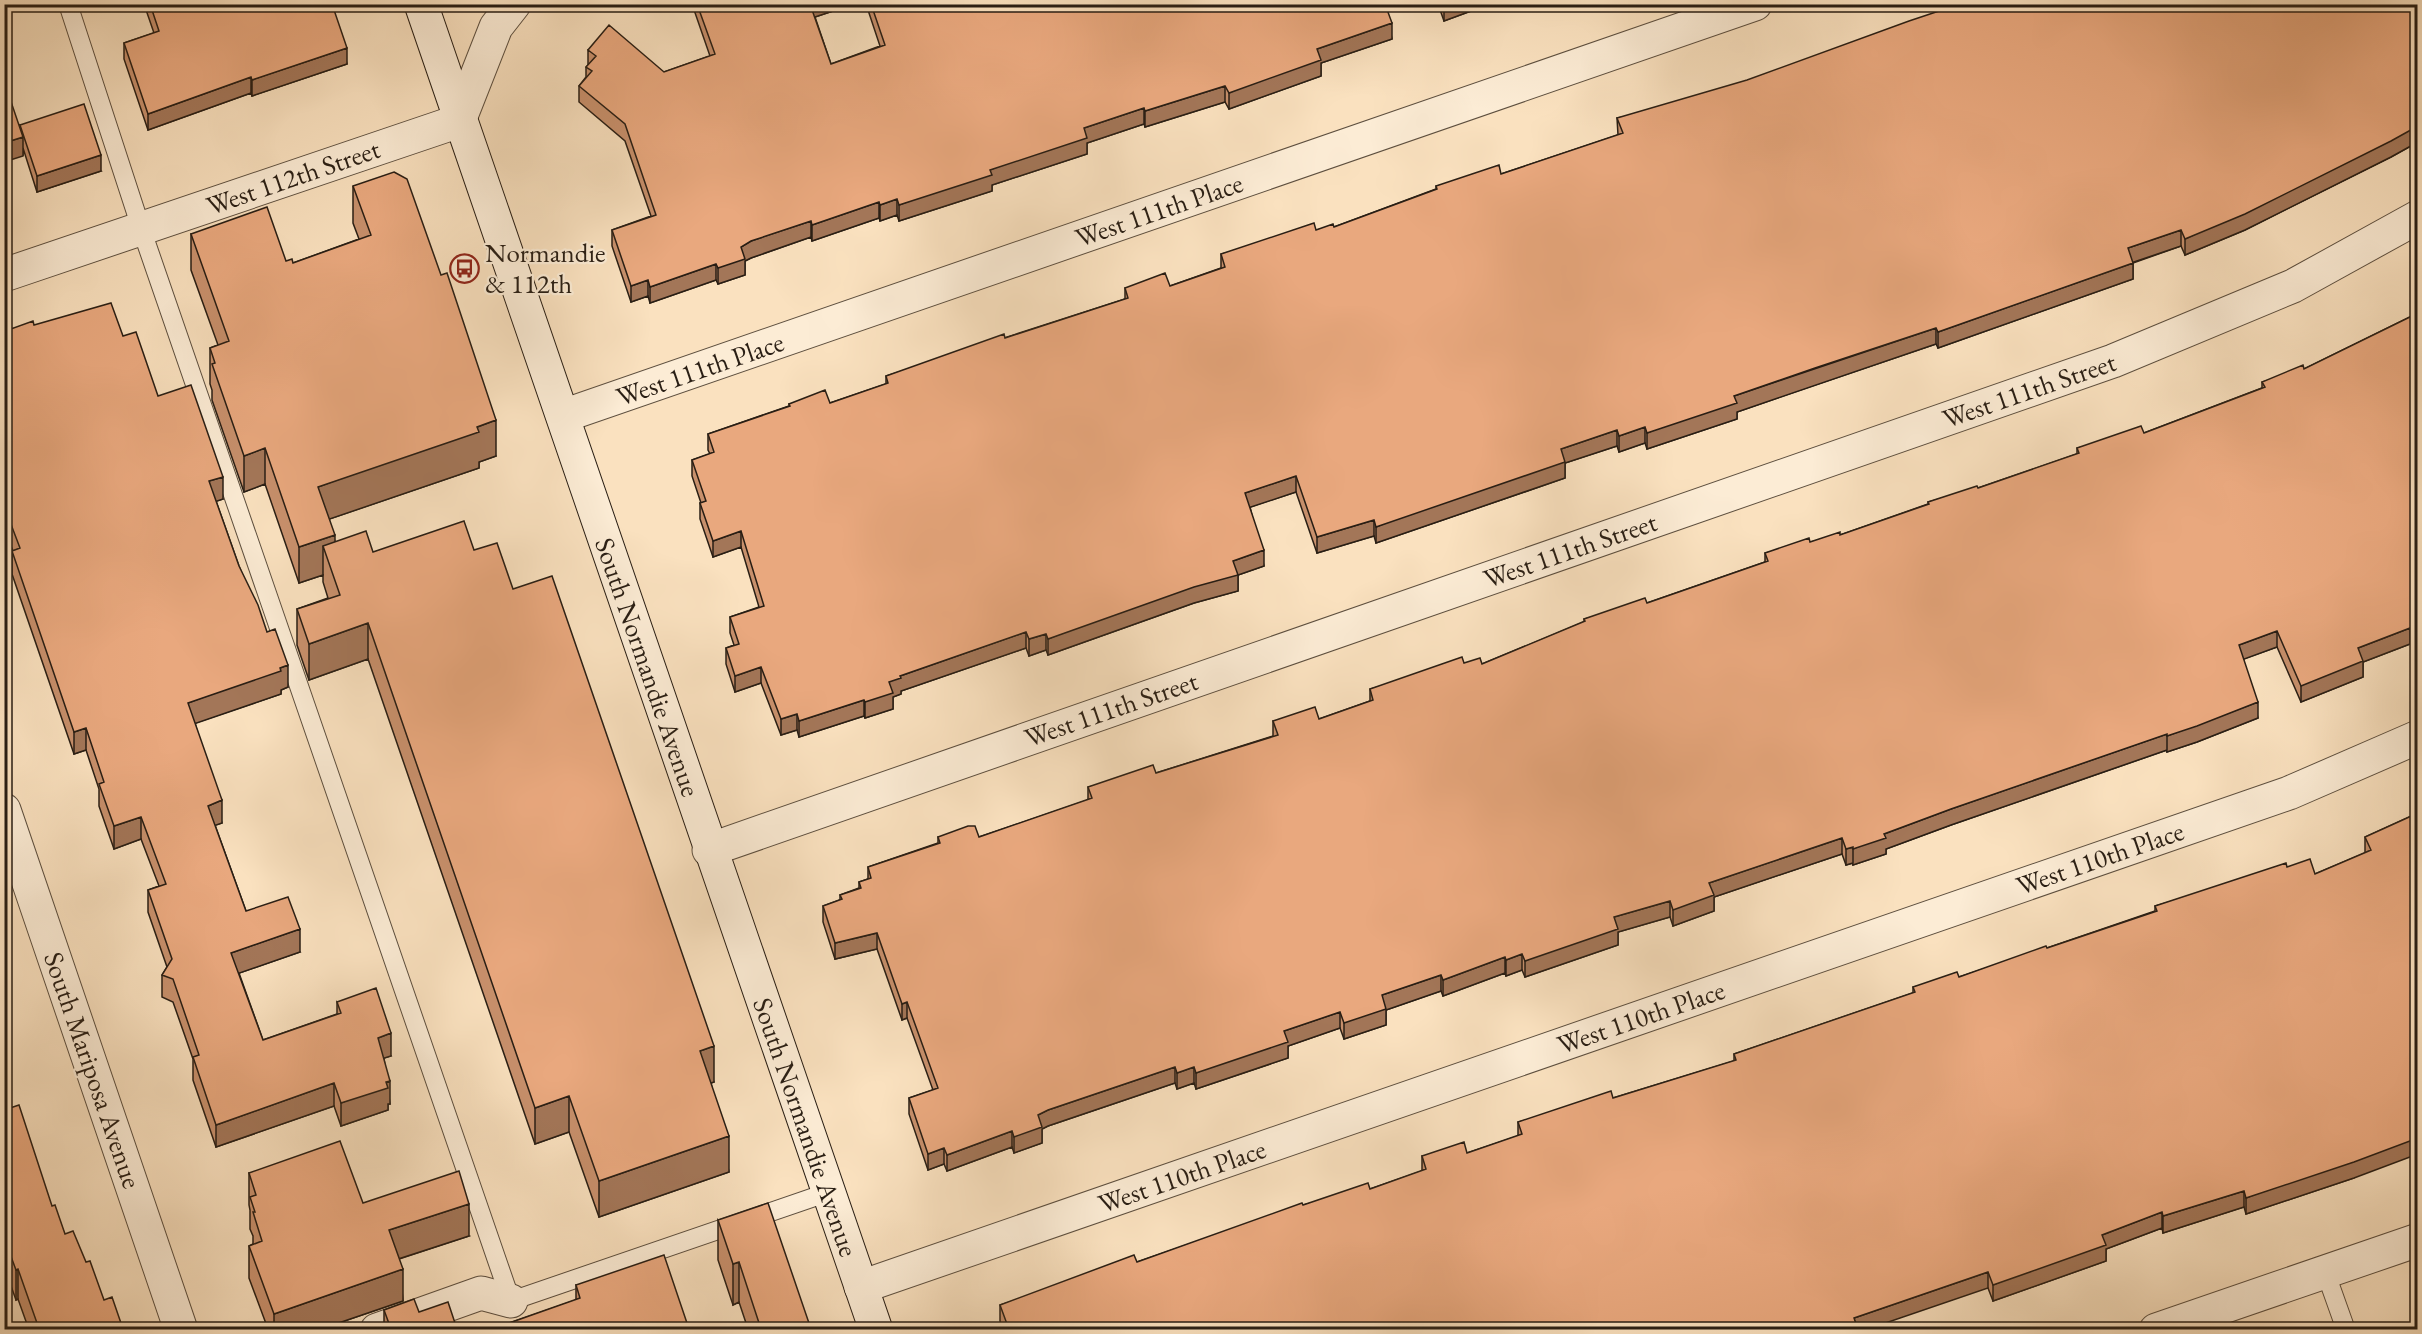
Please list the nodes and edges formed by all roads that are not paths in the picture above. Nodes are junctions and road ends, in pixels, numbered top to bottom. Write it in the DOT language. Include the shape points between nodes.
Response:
graph roads {
  1 [pos="68,4"];
  2 [pos="421,4"];
  3 [pos="514,4"];
  4 [pos="1755,4"];
  5 [pos="459,121"];
  6 [pos="2418,217"];
  7 [pos="141,228"];
  8 [pos="4,275"];
  9 [pos="563,416"];
  10 [pos="2418,737"];
  11 [pos="4,810"];
  12 [pos="709,850"];
  13 [pos="829,1192"];
  14 [pos="2418,1240"];
  15 [pos="2325,1271"];
  16 [pos="861,1287"];
  17 [pos="511,1300"];
  18 [pos="181,1329"];
  19 [pos="377,1329"];
  20 [pos="876,1329"];
  21 [pos="2156,1329"];
  22 [pos="2346,1329"];
  1 -- 7 [label="lane"];
  2 -- 5 [label="street, South Normandie Avenue"];
  3 -- 5 [label="street" via="495,27"];
  4 -- 9 [label="street, West 111th Place"];
  5 -- 7 [label="street, West 112th Street"];
  5 -- 9 [label="street, South Normandie Avenue"];
  6 -- 12 [label="street, West 111th Street" via="2293,286 2113,361"];
  7 -- 8 [label="street, West 112th Street"];
  7 -- 17 [label="lane"];
  9 -- 12 [label="street, South Normandie Avenue"];
  10 -- 16 [label="street, West 110th Place" via="2289,793"];
  11 -- 18 [label="street, South Mariposa Avenue"];
  12 -- 13 [label="street, South Normandie Avenue"];
  13 -- 16 [label="street, South Normandie Avenue"];
  13 -- 17 [label="lane"];
  14 -- 15 [label="street"];
  15 -- 21 [label="street"];
  15 -- 22 [label="lane"];
  16 -- 20 [label="street, South Normandie Avenue"];
  17 -- 19 [label="street" via="481,1293"];
}
